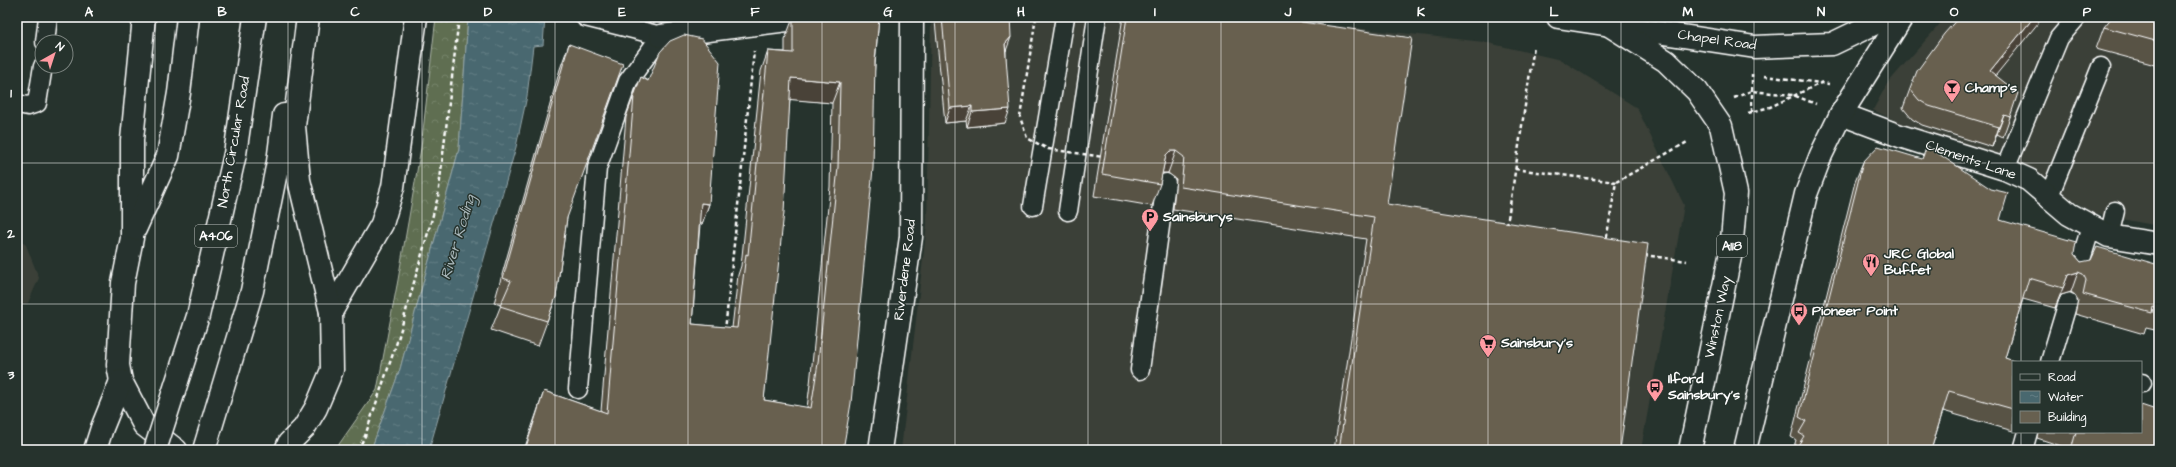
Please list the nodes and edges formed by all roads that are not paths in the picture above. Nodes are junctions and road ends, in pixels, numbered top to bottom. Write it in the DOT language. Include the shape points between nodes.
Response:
graph roads {
  1 [pos="48,17"];
  2 [pos="144,17"];
  3 [pos="188,17"];
  4 [pos="256,17"];
  5 [pos="297,17"];
  6 [pos="308,17"];
  7 [pos="416,17"];
  8 [pos="585,17"];
  9 [pos="811,17"];
  10 [pos="912,17"];
  11 [pos="1064,17"];
  12 [pos="1097,17"];
  13 [pos="1558,17"];
  14 [pos="1888,17"];
  15 [pos="1902,17"];
  16 [pos="2077,17"];
  17 [pos="1608,21"];
  18 [pos="46,34"];
  19 [pos="661,36"];
  20 [pos="2100,67"];
  21 [pos="42,74"];
  22 [pos="17,104"];
  23 [pos="1841,114"];
  24 [pos="2005,169"];
  25 [pos="1166,183"];
  26 [pos="2049,196"];
  27 [pos="1033,206"];
  28 [pos="1068,211"];
  29 [pos="2115,211"];
  30 [pos="2100,232"];
  31 [pos="132,238"];
  32 [pos="2159,244"];
  33 [pos="2077,272"];
  34 [pos="2068,302"];
  35 [pos="331,312"];
  36 [pos="2055,361"];
  37 [pos="1140,370"];
  38 [pos="121,381"];
  39 [pos="578,389"];
  40 [pos="2028,433"];
  41 [pos="283,448"];
  42 [pos="95,450"];
  43 [pos="155,450"];
  44 [pos="176,450"];
  45 [pos="204,450"];
  46 [pos="880,450"];
  47 [pos="1690,450"];
  48 [pos="1745,450"];
  49 [pos="2023,450"];
  1 -- 18 [label="lane"];
  2 -- 31 [label="main road" via="132,140"];
  3 -- 31 [label="main road" via="168,156"];
  4 -- 43 [label="main road, North Circular Road / A406, bridge" via="235,154 198,316"];
  5 -- 45 [label="main road" via="278,162 252,291"];
  6 -- 35 [label="main road" via="294,126 299,180"];
  7 -- 35 [label="main road" via="393,187 382,224"];
  8 -- 19 [label="lane"];
  9 -- 19 [label="main road"];
  10 -- 46 [label="main road, Riverdene Road" via="911,237"];
  11 -- 27 [label="lane"];
  12 -- 28 [label="lane"];
  13 -- 17 [label="main road, A118"];
  14 -- 17 [label="main road, Chapel Road / A118" via="1832,44 1775,47 1755,46"];
  15 -- 23 [label="main road"];
  16 -- 24 [label="lane" via="2060,38"];
  17 -- 47 [label="main road, Winston Way / A118" via="1666,61 1697,91 1722,126 1736,193 1731,252"];
  19 -- 39 [label="lane" via="628,81 596,168"];
  20 -- 26 [label="lane"];
  21 -- 22 [label="lane" via="37,103 28,106"];
  23 -- 24 [label="main road, Clements Lane" via="1900,136"];
  23 -- 48 [label="main road" via="1806,194"];
  24 -- 26 [label="main road, Clements Lane" via="2030,180"];
  25 -- 37 [label="lane"];
  26 -- 30 [label="main road, Clements Lane" via="2069,214"];
  29 -- 30 [label="lane"];
  30 -- 32 [label="main road, Clements Lane"];
  30 -- 33 [label="lane"];
  31 -- 38 [label="main road" via="122,290 118,365"];
  34 -- 36 [label="lane"];
  35 -- 41 [label="main road" via="332,370 316,408 304,428"];
  38 -- 42 [label="main road"];
  38 -- 44 [label="main road" via="144,424"];
  40 -- 49 [label="lane"];
}
